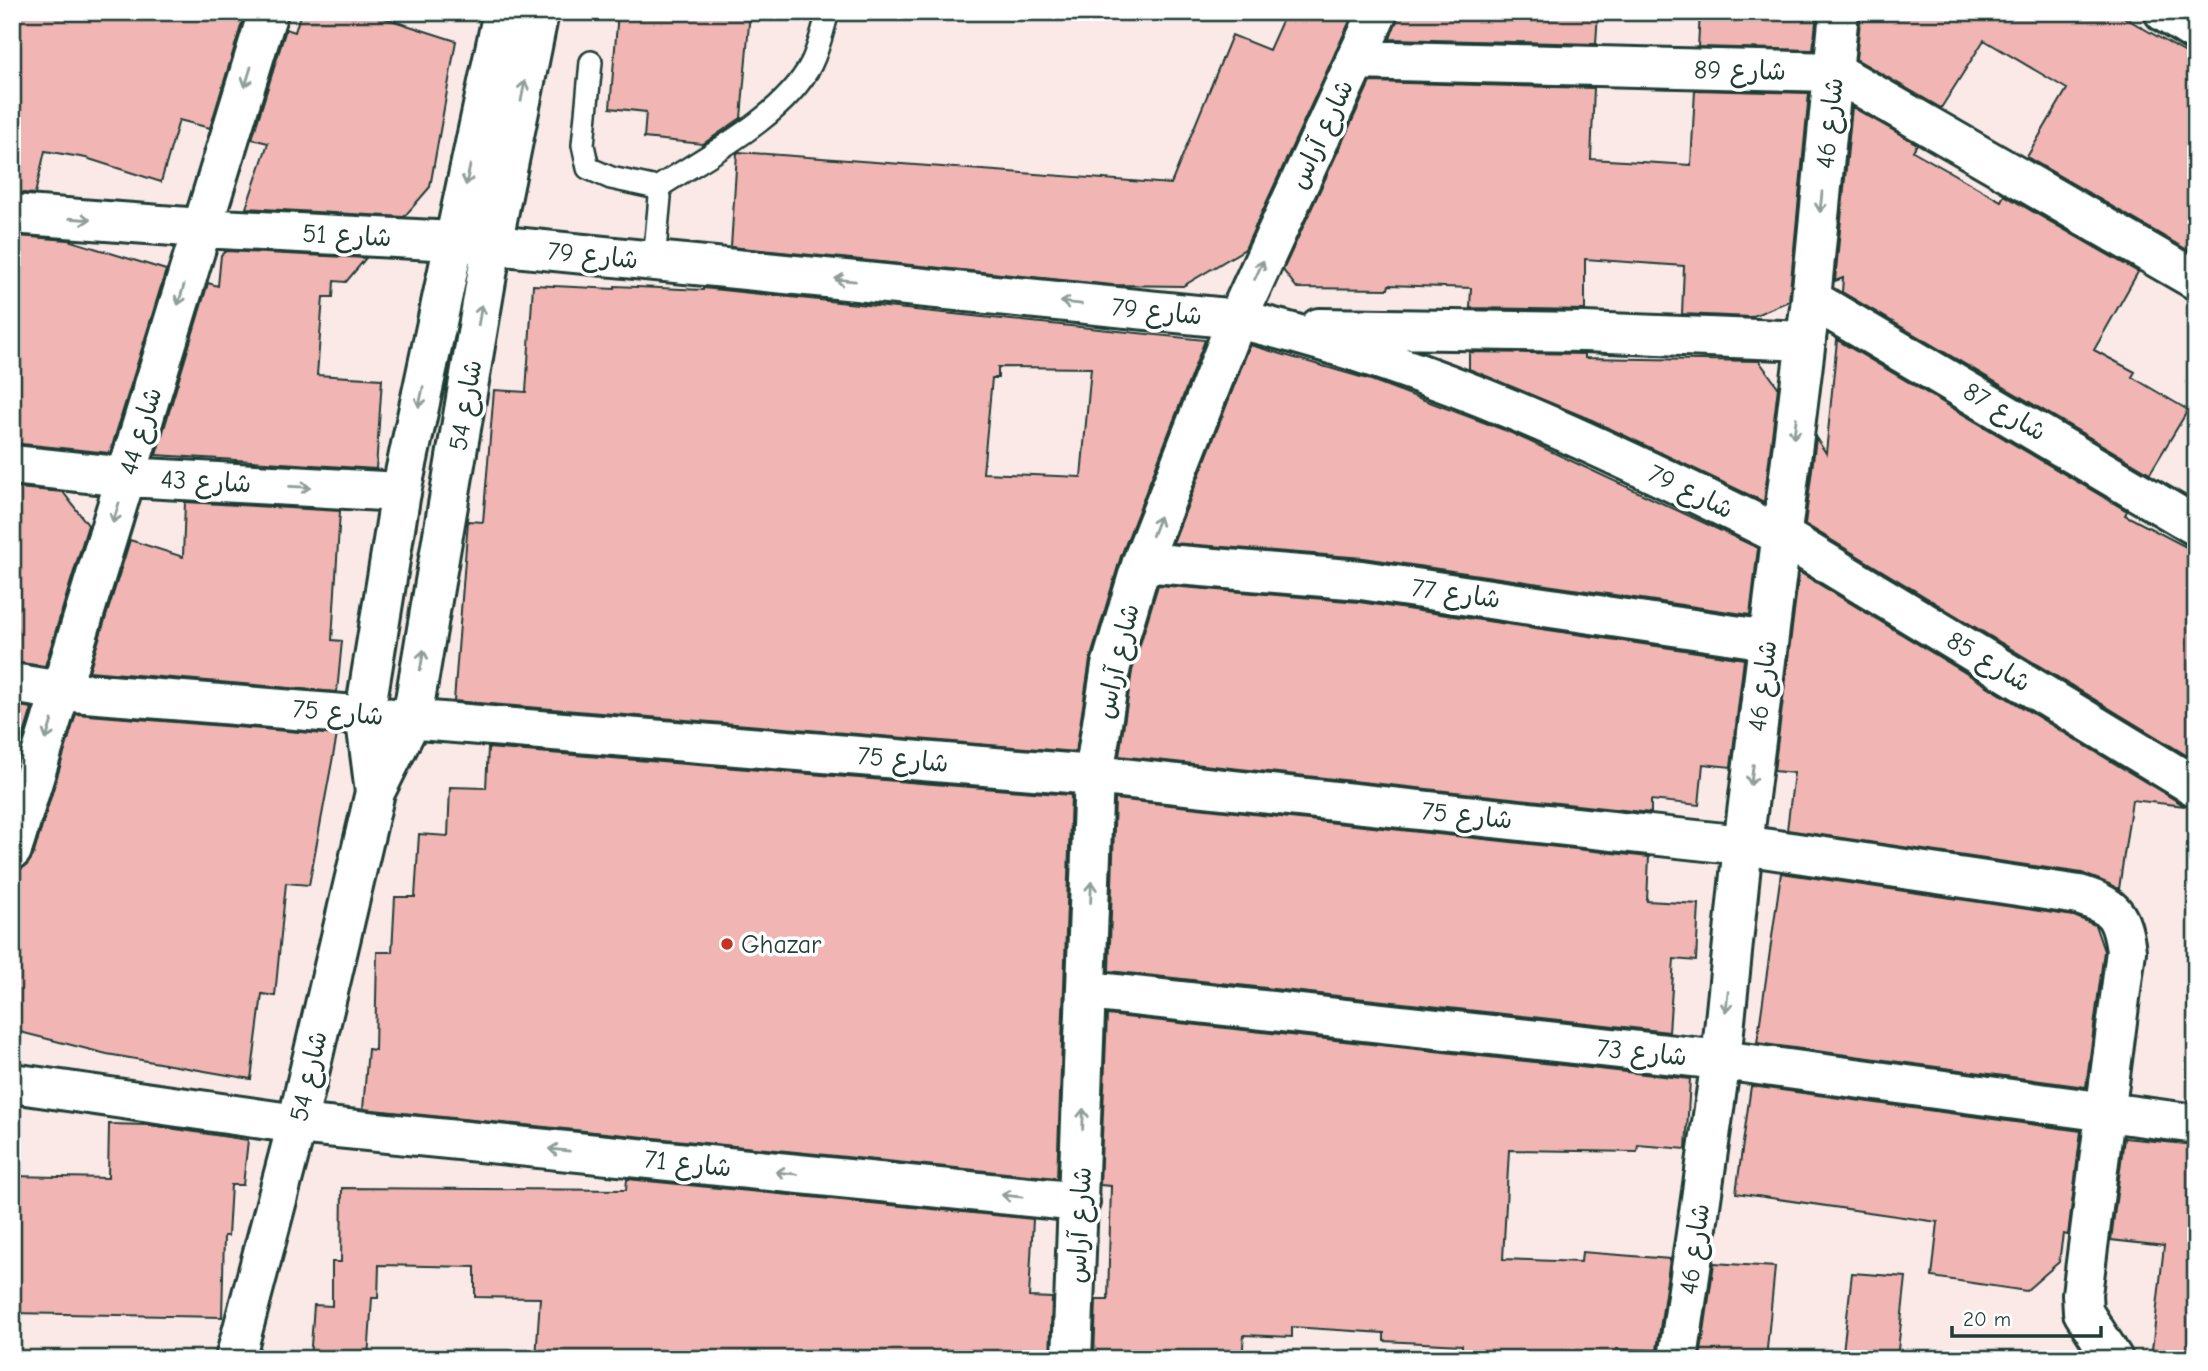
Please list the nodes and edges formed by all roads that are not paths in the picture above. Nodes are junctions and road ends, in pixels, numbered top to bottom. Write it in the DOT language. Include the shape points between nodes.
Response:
graph roads {
  1 [pos="268,12"];
  2 [pos="503,12"];
  3 [pos="539,12"];
  4 [pos="828,12"];
  5 [pos="1378,12"];
  6 [pos="1839,12"];
  7 [pos="2164,12"];
  8 [pos="2196,32"];
  9 [pos="1355,60"];
  10 [pos="591,62"];
  11 [pos="1835,72"];
  12 [pos="657,188"];
  13 [pos="13,216"];
  14 [pos="201,228"];
  15 [pos="454,241"];
  16 [pos="492,245"];
  17 [pos="654,261"];
  18 [pos="2196,280"];
  19 [pos="1811,299"];
  20 [pos="1254,323"];
  21 [pos="1806,341"];
  22 [pos="12,466"];
  23 [pos="127,477"];
  24 [pos="401,492"];
  25 [pos="2196,526"];
  26 [pos="1782,536"];
  27 [pos="1142,562"];
  28 [pos="1768,640"];
  29 [pos="12,683"];
  30 [pos="61,691"];
  31 [pos="365,713"];
  32 [pos="412,718"];
  33 [pos="1094,775"];
  34 [pos="2196,787"];
  35 [pos="375,792"];
  36 [pos="1743,845"];
  37 [pos="12,850"];
  38 [pos="1088,991"];
  39 [pos="1721,1060"];
  40 [pos="12,1083"];
  41 [pos="2105,1112"];
  42 [pos="297,1124"];
  43 [pos="2196,1124"];
  44 [pos="1080,1202"];
  45 [pos="235,1359"];
  46 [pos="1072,1359"];
  47 [pos="1678,1359"];
  48 [pos="2113,1359"];
  1 -- 14 [label="street, شارع 44, one-way"];
  2 -- 15 [label="street, شارع 54, one-way"];
  16 -- 3 [label="street, شارع 54, one-way"];
  4 -- 12 [label="lane" via="811,64 783,101"];
  5 -- 9 [label="street, شارع آراس"];
  6 -- 11 [label="street, شارع 46"];
  7 -- 8 [label="street"];
  9 -- 11 [label="street, شارع 89"];
  20 -- 9 [label="street, شارع آراس, one-way"];
  10 -- 12 [label="lane" via="583,145 587,168"];
  11 -- 18 [label="street, شارع 89"];
  11 -- 19 [label="street, شارع 46, one-way"];
  12 -- 17 [label="lane"];
  13 -- 14 [label="street, one-way"];
  14 -- 15 [label="street, شارع 51"];
  14 -- 23 [label="street, شارع 44, one-way"];
  15 -- 16 [label="street, شارع 51"];
  15 -- 24 [label="street, شارع 54, one-way"];
  16 -- 17 [label="street, شارع 79"];
  32 -- 16 [label="street, شارع 54, one-way"];
  20 -- 17 [label="street, شارع 79, one-way"];
  19 -- 21 [label="street, شارع 46"];
  19 -- 25 [label="street, شارع 87"];
  20 -- 21 [label="street"];
  20 -- 26 [label="street, شارع 79" via="1482,396 1636,464"];
  27 -- 20 [label="street, شارع آراس, one-way"];
  21 -- 26 [label="street, شارع 46, one-way"];
  22 -- 23 [label="street, شارع 43"];
  23 -- 24 [label="street, شارع 43, one-way"];
  23 -- 30 [label="street, شارع 44, one-way"];
  24 -- 31 [label="street, شارع 54"];
  26 -- 28 [label="street, شارع 46"];
  26 -- 34 [label="street, شارع 85"];
  27 -- 28 [label="street, شارع 77" via="1361,580"];
  27 -- 33 [label="street, شارع آراس" via="1111,666"];
  28 -- 36 [label="street, شارع 46, one-way"];
  29 -- 30 [label="street, شارع 75"];
  30 -- 31 [label="street, شارع 75"];
  30 -- 37 [label="street, شارع 44, one-way"];
  31 -- 32 [label="street, شارع 75"];
  31 -- 35 [label="street, شارع 54"];
  32 -- 33 [label="street, شارع 75"];
  32 -- 35 [label="street, شارع 54"];
  33 -- 36 [label="street, شارع 75"];
  38 -- 33 [label="street, شارع آراس, one-way"];
  35 -- 42 [label="street, شارع 54"];
  36 -- 39 [label="street, شارع 46, one-way"];
  36 -- 41 [label="street, شارع 75" via="2079,895 2105,903 2123,923 2126,951"];
  38 -- 39 [label="street, شارع 73"];
  44 -- 38 [label="street, شارع آراس, one-way"];
  39 -- 41 [label="street, شارع 73"];
  39 -- 47 [label="street, شارع 46"];
  40 -- 42 [label="street, شارع 71"];
  41 -- 43 [label="street, شارع 73"];
  41 -- 48 [label="street, شارع 75" via="2083,1312"];
  44 -- 42 [label="street, شارع 71, one-way"];
  42 -- 45 [label="street, شارع 54"];
  44 -- 46 [label="street, شارع آراس"];
}
